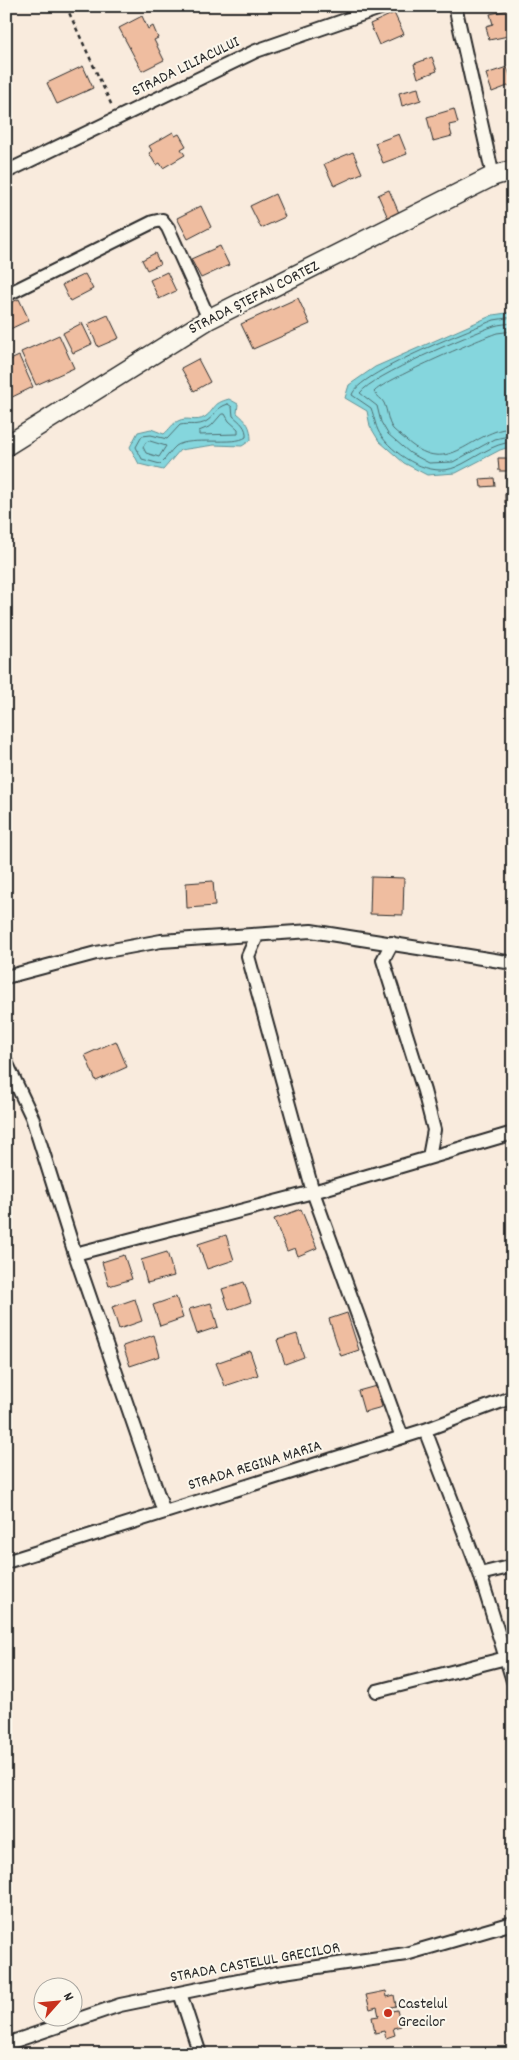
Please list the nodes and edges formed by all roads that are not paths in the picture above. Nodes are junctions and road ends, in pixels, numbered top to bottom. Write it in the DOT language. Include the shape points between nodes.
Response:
graph roads {
  1 [pos="386,6"];
  2 [pos="454,6"];
  3 [pos="513,170"];
  4 [pos="6,172"];
  5 [pos="493,176"];
  6 [pos="6,295"];
  7 [pos="209,319"];
  8 [pos="6,446"];
  9 [pos="257,936"];
  10 [pos="392,943"];
  11 [pos="513,963"];
  12 [pos="6,976"];
  13 [pos="6,1062"];
  14 [pos="513,1133"];
  15 [pos="429,1157"];
  16 [pos="313,1192"];
  17 [pos="75,1254"];
  18 [pos="513,1397"];
  19 [pos="425,1430"];
  20 [pos="402,1437"];
  21 [pos="164,1512"];
  22 [pos="6,1562"];
  23 [pos="513,1566"];
  24 [pos="480,1574"];
  25 [pos="506,1658"];
  26 [pos="513,1681"];
  27 [pos="377,1691"];
  28 [pos="513,1923"];
  29 [pos="180,1993"];
  30 [pos="6,2044"];
  31 [pos="200,2054"];
  1 -- 4 [label="street, STRADA LILIACULUI" via="256,50"];
  2 -- 5 [label="street"];
  3 -- 5 [label="street, STRADA ȘTEFAN CORTEZ"];
  5 -- 7 [label="street, STRADA ȘTEFAN CORTEZ"];
  6 -- 7 [label="street" via="162,220"];
  7 -- 8 [label="street, STRADA ȘTEFAN CORTEZ"];
  9 -- 10 [label="street" via="311,931"];
  9 -- 12 [label="street" via="161,942 96,953"];
  9 -- 16 [label="street" via="248,956"];
  10 -- 11 [label="street"];
  10 -- 15 [label="street" via="383,960 434,1130"];
  13 -- 17 [label="street" via="32,1118"];
  14 -- 15 [label="street"];
  15 -- 16 [label="street"];
  16 -- 17 [label="street"];
  16 -- 20 [label="street"];
  17 -- 21 [label="street"];
  18 -- 19 [label="street, STRADA REGINA MARIA"];
  19 -- 20 [label="street, STRADA REGINA MARIA"];
  19 -- 24 [label="street"];
  20 -- 21 [label="street, STRADA REGINA MARIA"];
  21 -- 22 [label="street, STRADA REGINA MARIA"];
  23 -- 24 [label="street"];
  24 -- 25 [label="street"];
  25 -- 26 [label="street"];
  25 -- 27 [label="street"];
  28 -- 29 [label="street, STRADA CASTELUL GRECILOR" via="406,1954 277,1973"];
  29 -- 30 [label="street, STRADA CASTELUL GRECILOR" via="120,2005"];
  29 -- 31 [label="street"];
}
